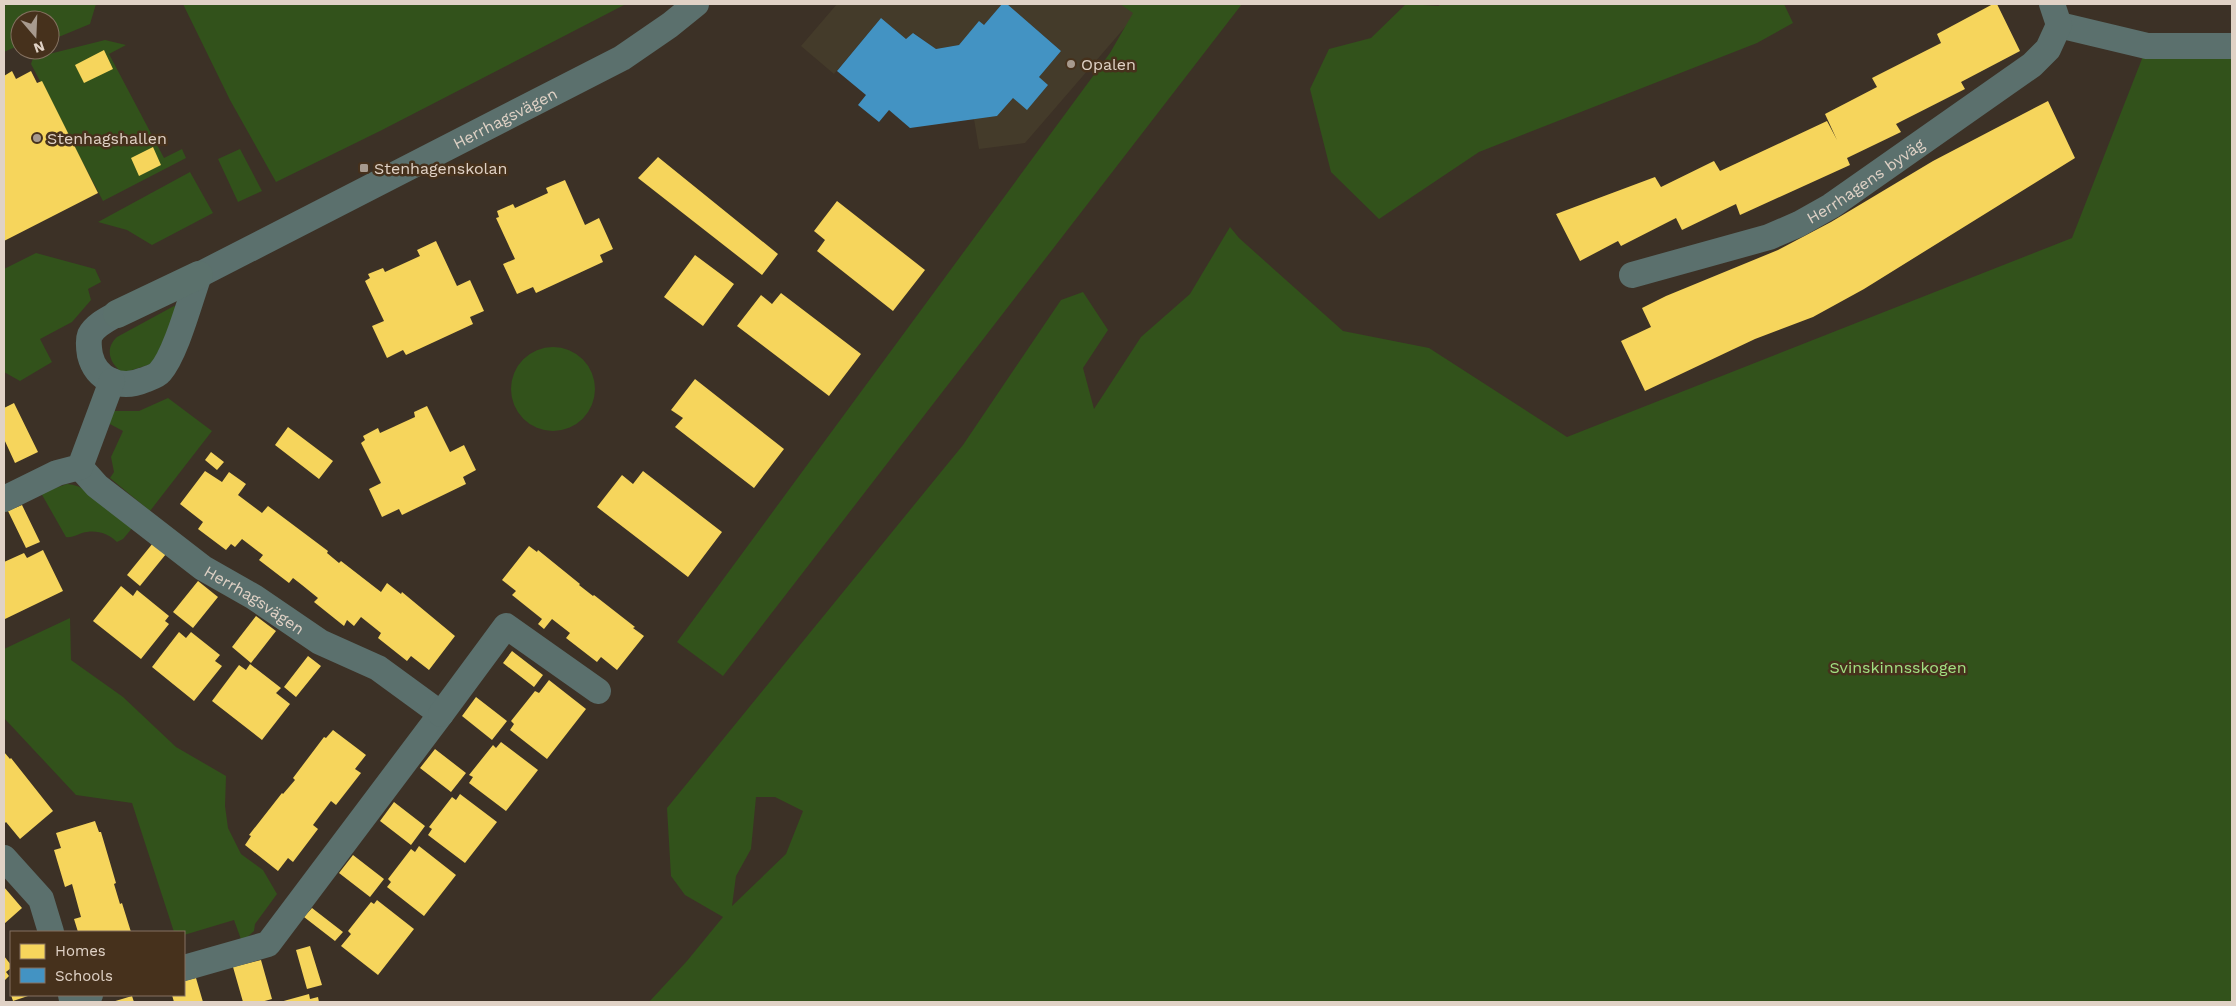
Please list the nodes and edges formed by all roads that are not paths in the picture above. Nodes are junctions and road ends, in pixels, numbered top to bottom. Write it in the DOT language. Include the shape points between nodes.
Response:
graph roads {
  1 [pos="696,4"];
  2 [pos="2055,14"];
  3 [pos="2232,46"];
  4 [pos="199,275"];
  5 [pos="1632,275"];
  6 [pos="117,314"];
  7 [pos="112,381"];
  8 [pos="80,467"];
  9 [pos="4,499"];
  10 [pos="598,691"];
  11 [pos="441,714"];
  12 [pos="4,858"];
  13 [pos="51,931"];
  14 [pos="185,968"];
  1 -- 4 [label="street, Herrhagsvägen" via="622,58"];
  2 -- 3 [label="street, Herrhagens byväg" via="2147,46"];
  2 -- 5 [label="street, Herrhagens byväg" via="2048,49 2032,65 1831,206 1769,237"];
  4 -- 6 [label="street, Herrhagsvägen"];
  4 -- 7 [label="street" via="168,361 159,374 134,384 122,385"];
  6 -- 7 [label="street, Herrhagsvägen" via="104,320 90,335 92,362 99,374"];
  7 -- 8 [label="street"];
  8 -- 9 [label="street" via="57,473"];
  8 -- 11 [label="street, Herrhagsvägen" via="97,486 203,568 254,597 320,642 378,668"];
  10 -- 11 [label="street" via="506,626"];
  11 -- 14 [label="street" via="268,944"];
  12 -- 13 [label="street" via="41,899"];
}
